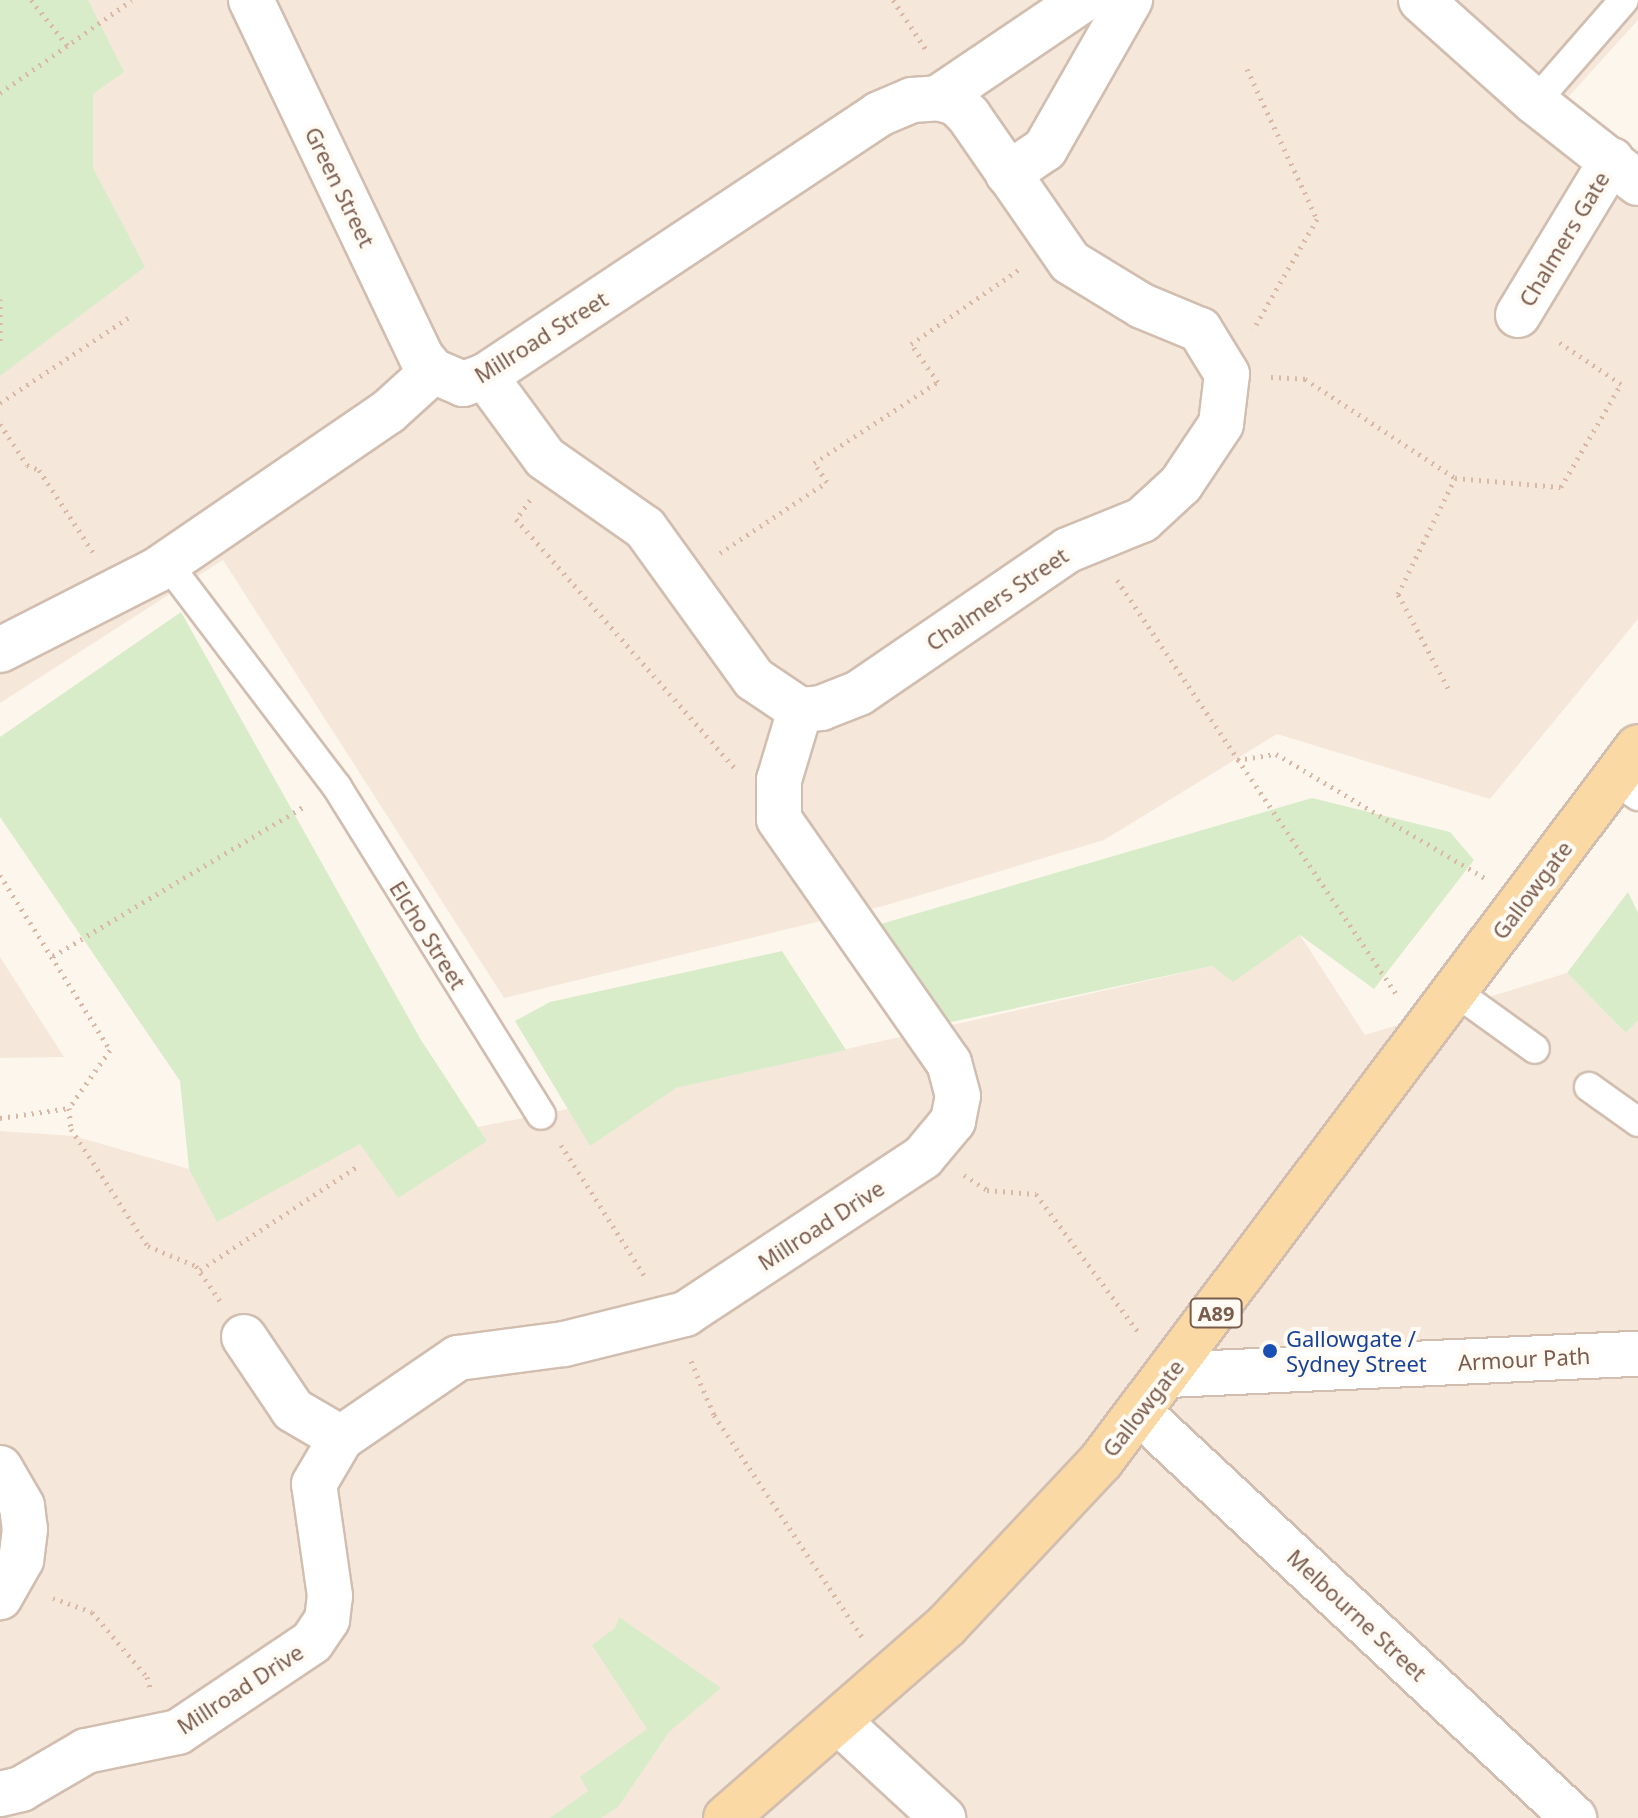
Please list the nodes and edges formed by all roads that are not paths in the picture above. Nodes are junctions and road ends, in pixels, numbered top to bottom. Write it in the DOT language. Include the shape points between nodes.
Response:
graph roads {
  1 [pos="251,0"];
  2 [pos="1083,0"];
  3 [pos="1130,0"];
  4 [pos="1421,0"];
  5 [pos="1624,0"];
  6 [pos="945,93"];
  7 [pos="1535,102"];
  8 [pos="1625,172"];
  9 [pos="1008,174"];
  10 [pos="1518,315"];
  11 [pos="433,371"];
  12 [pos="485,376"];
  13 [pos="167,563"];
  14 [pos="0,650"];
  15 [pos="800,710"];
  16 [pos="1630,775"];
  17 [pos="1456,992"];
  18 [pos="1535,1049"];
  19 [pos="1589,1087"];
  20 [pos="541,1115"];
  21 [pos="1638,1122"];
  22 [pos="244,1337"];
  23 [pos="1638,1354"];
  24 [pos="1169,1375"];
  25 [pos="1140,1413"];
  26 [pos="341,1438"];
  27 [pos="0,1468"];
  28 [pos="8,1585"];
  29 [pos="839,1722"];
  30 [pos="0,1794"];
  31 [pos="726,1818"];
  32 [pos="943,1818"];
  33 [pos="1574,1818"];
  1 -- 11 [label="street, Green Street" via="422,358"];
  2 -- 6 [label="street, Millroad Street"];
  3 -- 9 [label="street" via="1045,149"];
  4 -- 7 [label="street"];
  5 -- 7 [label="lane"];
  6 -- 9 [label="street"];
  6 -- 12 [label="street, Millroad Street" via="879,114"];
  7 -- 8 [label="street"];
  8 -- 10 [label="street, Chalmers Gate"];
  9 -- 15 [label="street, Chalmers Street" via="1055,245 1089,275 1142,306 1200,330 1227,374 1221,424 1181,484 1142,520 1090,540 876,682 840,702"];
  11 -- 12 [label="street, Millroad Street" via="463,384"];
  11 -- 13 [label="street" via="388,412"];
  12 -- 15 [label="street" via="553,466 645,528 754,679"];
  13 -- 14 [label="street"];
  13 -- 20 [label="lane, Elcho Street" via="337,787"];
  15 -- 26 [label="street, Millroad Drive" via="786,750 777,808 790,839 949,1063 958,1096 941,1142 673,1319 564,1344 458,1358"];
  16 -- 17 [label="main road, Gallowgate / A89"];
  17 -- 18 [label="lane"];
  17 -- 24 [label="main road, Gallowgate / A89"];
  19 -- 21 [label="lane"];
  22 -- 26 [label="street" via="293,1410"];
  23 -- 24 [label="street, Armour Path"];
  24 -- 25 [label="main road, Gallowgate / A89"];
  25 -- 29 [label="main road, Gallowgate / A89" via="1030,1541"];
  25 -- 33 [label="street, Melbourne Street"];
  26 -- 30 [label="street, Millroad Drive" via="314,1484 330,1596 323,1628 301,1650 190,1725 155,1740 86,1751 21,1789"];
  27 -- 28 [label="street" via="24,1516 25,1544"];
  29 -- 31 [label="main road, Gallowgate / A89"];
  29 -- 32 [label="street"];
}
